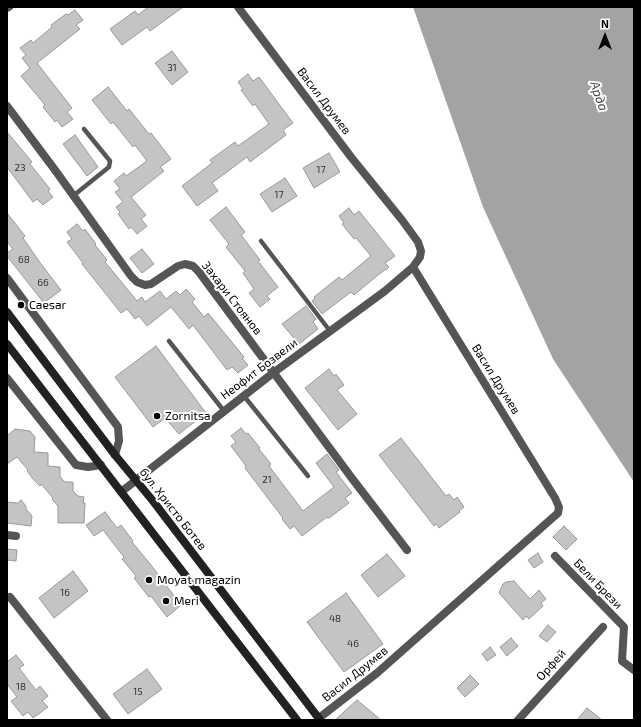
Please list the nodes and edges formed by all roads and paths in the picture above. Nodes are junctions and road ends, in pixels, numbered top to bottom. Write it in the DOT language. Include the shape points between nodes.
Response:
graph roads {
  1 [pos="238,7"];
  2 [pos="7,106"];
  3 [pos="84,129"];
  4 [pos="73,196"];
  5 [pos="261,241"];
  6 [pos="413,267"];
  7 [pos="7,278"];
  8 [pos="7,312"];
  9 [pos="330,331"];
  10 [pos="169,341"];
  11 [pos="7,344"];
  12 [pos="273,373"];
  13 [pos="7,378"];
  14 [pos="244,396"];
  15 [pos="224,411"];
  16 [pos="115,455"];
  17 [pos="100,466"];
  18 [pos="308,476"];
  19 [pos="136,480"];
  20 [pos="121,492"];
  21 [pos="7,534"];
  22 [pos="16,536"];
  23 [pos="408,550"];
  24 [pos="555,556"];
  25 [pos="10,597"];
  26 [pos="603,627"];
  27 [pos="634,670"];
  28 [pos="320,719"];
  29 [pos="107,720"];
  30 [pos="297,720"];
  31 [pos="518,720"];
  1 -- 6 [label="street, Васил Друмев" via="418,242 420,257"];
  2 -- 4 [label="street, Захари Стоянов"];
  3 -- 4 [label="lane" via="110,161 109,167"];
  4 -- 12 [label="street, Захари Стоянов" via="137,282 152,284 178,266 193,266"];
  5 -- 9 [label="lane"];
  6 -- 9 [label="street, Неофит Бозвели"];
  6 -- 28 [label="street, Васил Друмев" via="555,498 559,507 558,513 377,673"];
  7 -- 16 [label="street" via="118,427 119,441"];
  8 -- 16 [label="main road, бул. Христо Ботев"];
  9 -- 12 [label="street, Неофит Бозвели"];
  10 -- 15 [label="lane"];
  11 -- 17 [label="main road"];
  12 -- 14 [label="street, Неофит Бозвели"];
  12 -- 23 [label="street, Захари Стоянов"];
  13 -- 17 [label="street" via="76,465"];
  14 -- 15 [label="street, Неофит Бозвели"];
  14 -- 18 [label="lane"];
  15 -- 19 [label="street, Неофит Бозвели"];
  16 -- 19 [label="main road, бул. Христо Ботев"];
  17 -- 20 [label="main road"];
  19 -- 20 [label="street, Неофит Бозвели"];
  19 -- 28 [label="main road, бул. Христо Ботев"];
  20 -- 30 [label="main road"];
  21 -- 22 [label="street"];
  24 -- 27 [label="street, Бели Брези" via="624,627 622,661"];
  25 -- 29 [label="street"];
  26 -- 31 [label="street, Орфей"];
}
